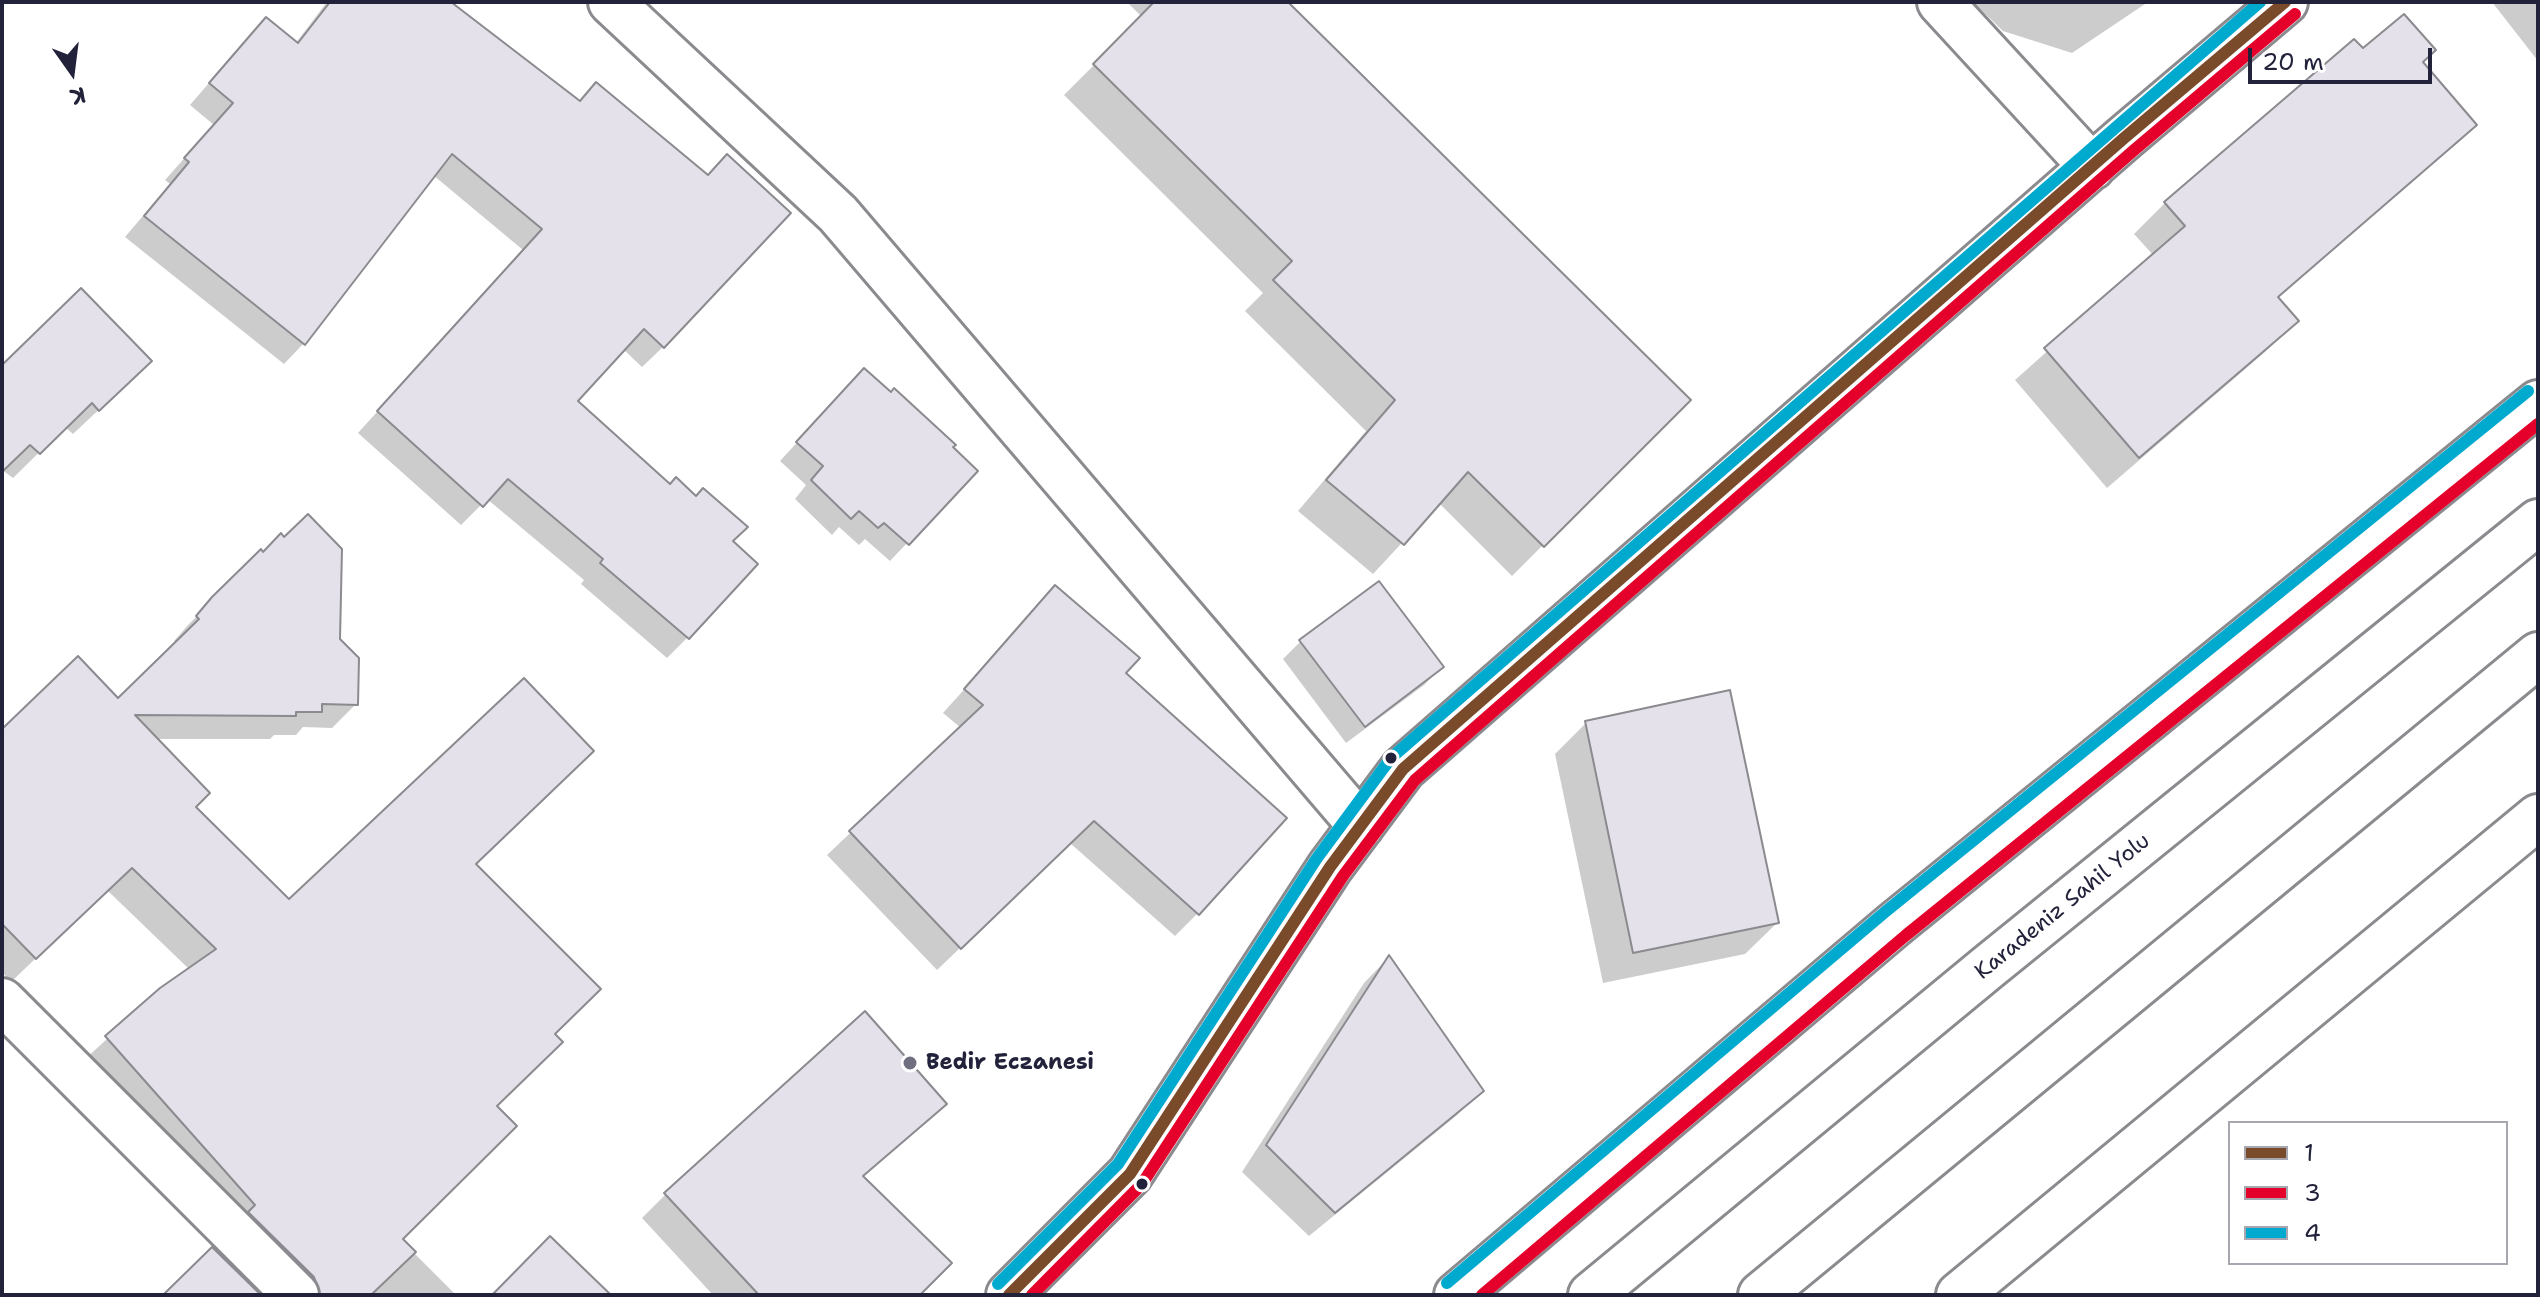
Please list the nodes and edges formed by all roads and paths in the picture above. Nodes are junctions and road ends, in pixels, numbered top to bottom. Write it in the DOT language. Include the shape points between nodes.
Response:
graph roads {
  1 [pos="611,2"];
  2 [pos="1940,2"];
  3 [pos="2285,2"];
  4 [pos="2092,167"];
  5 [pos="2538,403"];
  6 [pos="2538,522"];
  7 [pos="2538,655"];
  8 [pos="2538,817"];
  9 [pos="1361,826"];
  10 [pos="2,1001"];
  11 [pos="296,1295"];
  12 [pos="1009,1295"];
  13 [pos="1457,1295"];
  14 [pos="1591,1295"];
  15 [pos="1761,1295"];
  16 [pos="1959,1295"];
  1 -- 9 [label="main road" via="838,214"];
  2 -- 4 [label="main road"];
  3 -- 4 [label="main road"];
  4 -- 9 [label="main road" via="1403,769"];
  5 -- 13 [label="main road" via="1895,924"];
  6 -- 14 [label="main road, Karadeniz Sahil Yolu"];
  7 -- 15 [label="main road"];
  8 -- 16 [label="main road"];
  9 -- 12 [label="main road" via="1130,1174"];
  10 -- 11 [label="main road"];
}
